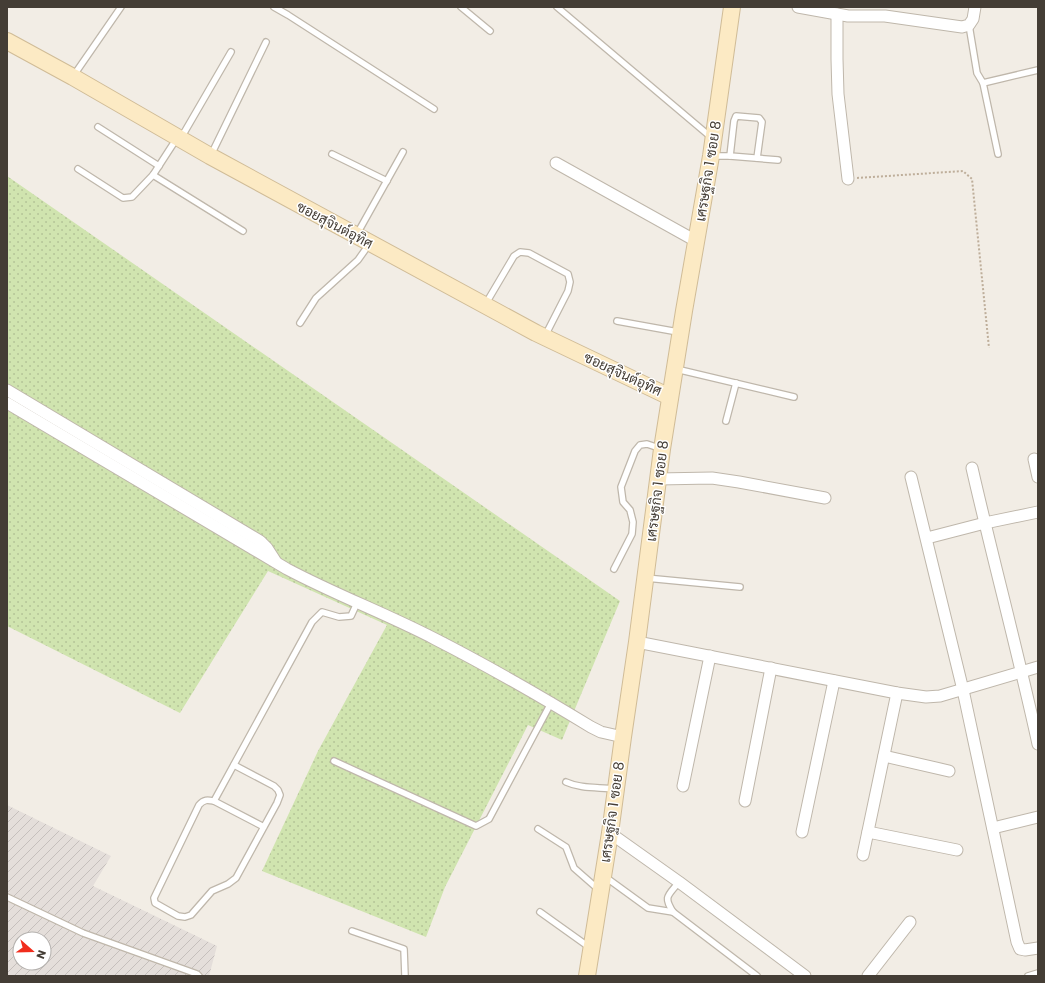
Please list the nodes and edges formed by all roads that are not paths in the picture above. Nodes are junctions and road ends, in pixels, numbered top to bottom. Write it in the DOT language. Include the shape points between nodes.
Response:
graph roads {
  1 [pos="121,7"];
  2 [pos="274,7"];
  3 [pos="461,7"];
  4 [pos="558,7"];
  5 [pos="798,7"];
  6 [pos="975,7"];
  7 [pos="728,9"];
  8 [pos="837,14"];
  9 [pos="969,25"];
  10 [pos="490,31"];
  11 [pos="7,41"];
  12 [pos="266,42"];
  13 [pos="231,52"];
  14 [pos="1038,70"];
  15 [pos="73,77"];
  16 [pos="983,83"];
  17 [pos="434,109"];
  18 [pos="98,127"];
  19 [pos="179,138"];
  20 [pos="714,139"];
  21 [pos="403,152"];
  22 [pos="332,154"];
  23 [pos="998,154"];
  24 [pos="210,156"];
  25 [pos="711,156"];
  26 [pos="730,156"];
  27 [pos="757,158"];
  28 [pos="778,160"];
  29 [pos="556,164"];
  30 [pos="159,166"];
  31 [pos="78,169"];
  32 [pos="153,175"];
  33 [pos="848,179"];
  34 [pos="386,181"];
  35 [pos="243,231"];
  36 [pos="363,239"];
  37 [pos="696,241"];
  38 [pos="485,305"];
  39 [pos="617,321"];
  40 [pos="300,323"];
  41 [pos="681,333"];
  42 [pos="545,337"];
  43 [pos="674,369"];
  44 [pos="736,383"];
  45 [pos="7,390"];
  46 [pos="670,397"];
  47 [pos="794,397"];
  48 [pos="7,403"];
  49 [pos="726,421"];
  50 [pos="662,449"];
  51 [pos="1034,459"];
  52 [pos="972,468"];
  53 [pos="912,477"];
  54 [pos="1038,477"];
  55 [pos="658,479"];
  56 [pos="825,498"];
  57 [pos="1038,512"];
  58 [pos="985,523"];
  59 [pos="927,538"];
  60 [pos="276,562"];
  61 [pos="614,569"];
  62 [pos="646,578"];
  63 [pos="740,587"];
  64 [pos="358,603"];
  65 [pos="638,642"];
  66 [pos="710,656"];
  67 [pos="1038,667"];
  68 [pos="772,668"];
  69 [pos="1022,672"];
  70 [pos="834,681"];
  71 [pos="963,690"];
  72 [pos="897,693"];
  73 [pos="551,703"];
  74 [pos="623,738"];
  75 [pos="1038,744"];
  76 [pos="884,756"];
  77 [pos="334,761"];
  78 [pos="234,765"];
  79 [pos="949,771"];
  80 [pos="566,782"];
  81 [pos="682,786"];
  82 [pos="616,789"];
  83 [pos="214,801"];
  84 [pos="744,801"];
  85 [pos="1038,817"];
  86 [pos="264,827"];
  87 [pos="993,828"];
  88 [pos="538,829"];
  89 [pos="802,832"];
  90 [pos="868,832"];
  91 [pos="610,833"];
  92 [pos="957,850"];
  93 [pos="863,855"];
  94 [pos="603,875"];
  95 [pos="679,882"];
  96 [pos="600,890"];
  97 [pos="7,897"];
  98 [pos="540,912"];
  99 [pos="673,912"];
  100 [pos="910,922"];
  101 [pos="352,931"];
  102 [pos="1038,948"];
  103 [pos="591,949"];
  104 [pos="1038,973"];
  105 [pos="870,975"];
  106 [pos="199,976"];
  107 [pos="405,976"];
  108 [pos="587,976"];
  109 [pos="757,976"];
  110 [pos="805,976"];
  111 [pos="1028,976"];
  1 -- 15 [label="lane"];
  2 -- 17 [label="lane"];
  3 -- 10 [label="lane"];
  4 -- 20 [label="lane"];
  5 -- 8 [label="street"];
  6 -- 9 [label="street"];
  7 -- 20 [label="street, เศรษฐกิจ 1 ซอย 8"];
  8 -- 9 [label="street" via="885,16 957,27"];
  8 -- 33 [label="street" via="838,94"];
  9 -- 16 [label="lane" via="977,73"];
  11 -- 15 [label="street, ซอยสุจินต์อุทิศ"];
  12 -- 24 [label="lane"];
  13 -- 19 [label="lane"];
  14 -- 16 [label="lane"];
  15 -- 19 [label="street, ซอยสุจินต์อุทิศ"];
  16 -- 23 [label="lane"];
  18 -- 30 [label="lane"];
  19 -- 24 [label="street, ซอยสุจินต์อุทิศ"];
  19 -- 30 [label="lane"];
  20 -- 25 [label="street, เศรษฐกิจ 1 ซอย 8"];
  21 -- 34 [label="lane"];
  22 -- 34 [label="lane"];
  24 -- 36 [label="street, ซอยสุจินต์อุทิศ"];
  25 -- 26 [label="lane"];
  25 -- 37 [label="street, เศรษฐกิจ 1 ซอย 8"];
  26 -- 27 [label="lane"];
  26 -- 27 [label="lane" via="736,116 759,118 762,122"];
  27 -- 28 [label="lane"];
  29 -- 37 [label="street"];
  30 -- 32 [label="lane"];
  31 -- 32 [label="lane" via="123,198 132,197"];
  32 -- 35 [label="lane"];
  34 -- 36 [label="lane"];
  36 -- 38 [label="street, ซอยสุจินต์อุทิศ"];
  36 -- 40 [label="lane" via="358,260 316,298"];
  37 -- 41 [label="street, เศรษฐกิจ 1 ซอย 8"];
  38 -- 42 [label="street, ซอยสุจินต์อุทิศ"];
  38 -- 42 [label="lane" via="514,256 520,252 529,253 568,274 570,282"];
  39 -- 41 [label="lane"];
  41 -- 43 [label="street, เศรษฐกิจ 1 ซอย 8"];
  42 -- 46 [label="street, ซอยสุจินต์อุทิศ"];
  43 -- 44 [label="lane"];
  43 -- 46 [label="street, เศรษฐกิจ 1 ซอย 8"];
  44 -- 47 [label="lane"];
  44 -- 49 [label="lane"];
  45 -- 60 [label="street" via="260,541"];
  46 -- 50 [label="street, เศรษฐกิจ 1 ซอย 8"];
  48 -- 60 [label="street"];
  50 -- 55 [label="street, เศรษฐกิจ 1 ซอย 8"];
  50 -- 61 [label="lane" via="647,444 640,445 635,451 621,487 623,502 630,510 633,522 632,534"];
  51 -- 54 [label="street"];
  52 -- 58 [label="street"];
  53 -- 59 [label="street"];
  55 -- 56 [label="street" via="712,478"];
  55 -- 62 [label="street, เศรษฐกิจ 1 ซอย 8"];
  57 -- 58 [label="street"];
  58 -- 59 [label="street"];
  58 -- 69 [label="street"];
  59 -- 71 [label="street"];
  60 -- 64 [label="street"];
  62 -- 63 [label="lane"];
  62 -- 65 [label="street, เศรษฐกิจ 1 ซอย 8"];
  64 -- 73 [label="street" via="492,668"];
  64 -- 78 [label="lane" via="351,616 339,617 322,612 312,622"];
  65 -- 66 [label="street"];
  65 -- 74 [label="street, เศรษฐกิจ 1 ซอย 8"];
  66 -- 68 [label="street"];
  66 -- 81 [label="street"];
  67 -- 69 [label="street"];
  68 -- 70 [label="street"];
  68 -- 84 [label="street"];
  69 -- 71 [label="street"];
  69 -- 75 [label="street"];
  70 -- 72 [label="street"];
  70 -- 89 [label="street"];
  71 -- 72 [label="street" via="926,697"];
  71 -- 87 [label="street"];
  72 -- 76 [label="street"];
  73 -- 74 [label="street" via="601,732"];
  73 -- 77 [label="lane" via="489,819 476,826"];
  74 -- 82 [label="street, เศรษฐกิจ 1 ซอย 8"];
  76 -- 79 [label="street"];
  76 -- 90 [label="street"];
  78 -- 83 [label="lane"];
  78 -- 86 [label="lane" via="278,790 280,795"];
  80 -- 82 [label="lane" via="584,787"];
  82 -- 91 [label="street, เศรษฐกิจ 1 ซอย 8"];
  83 -- 86 [label="lane"];
  83 -- 86 [label="lane" via="203,801 199,805 154,898 159,906 178,916 191,915 212,891 236,878"];
  85 -- 87 [label="street"];
  87 -- 102 [label="street" via="1016,942 1020,949"];
  88 -- 96 [label="lane" via="566,847 574,868"];
  90 -- 92 [label="street"];
  90 -- 93 [label="street"];
  91 -- 94 [label="street, เศรษฐกิจ 1 ซอย 8"];
  91 -- 95 [label="street"];
  94 -- 96 [label="street, เศรษฐกิจ 1 ซอย 8"];
  94 -- 99 [label="lane" via="648,908"];
  95 -- 99 [label="lane" via="668,896 667,902"];
  95 -- 110 [label="street"];
  96 -- 103 [label="street, เศรษฐกิจ 1 ซอย 8"];
  97 -- 106 [label="lane" via="83,933"];
  98 -- 103 [label="lane"];
  99 -- 109 [label="lane"];
  100 -- 105 [label="street"];
  101 -- 107 [label="lane" via="404,949"];
  103 -- 108 [label="street, เศรษฐกิจ 1 ซอย 8"];
  104 -- 111 [label="lane"];
}
